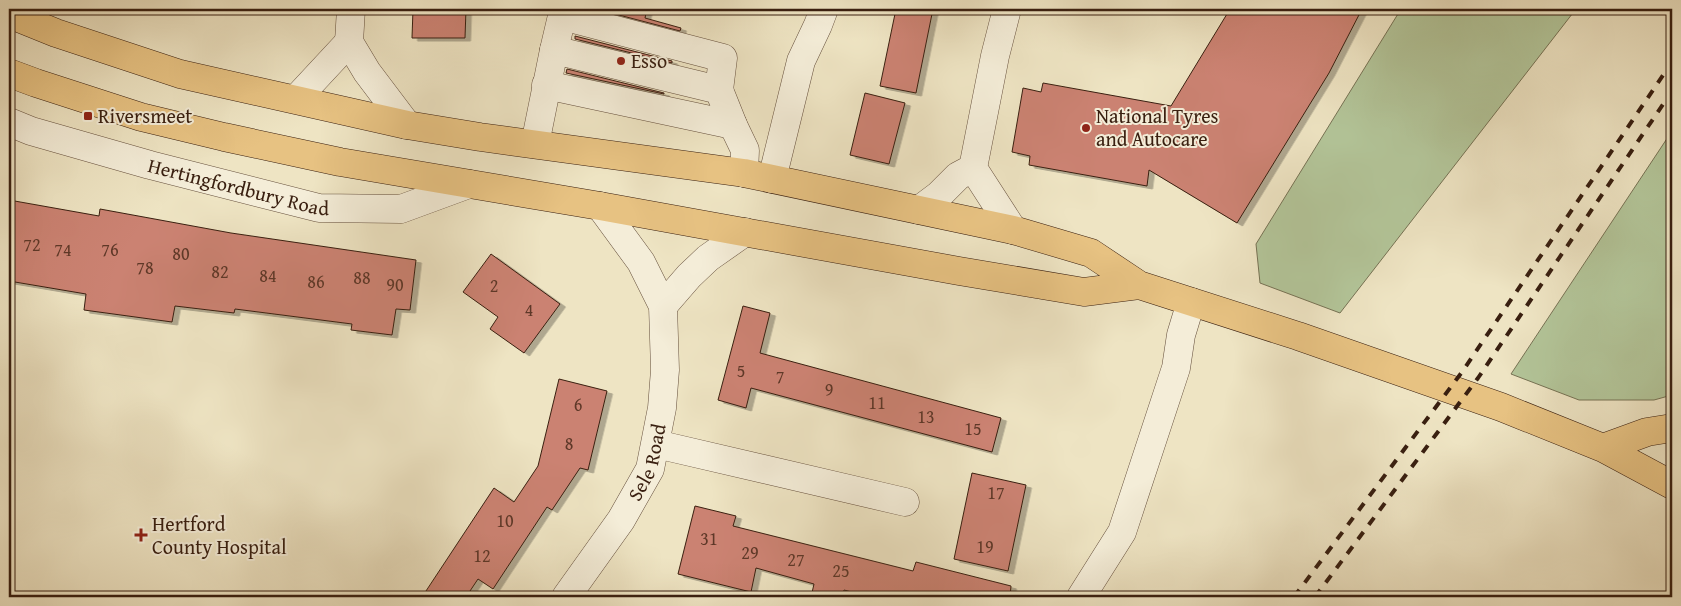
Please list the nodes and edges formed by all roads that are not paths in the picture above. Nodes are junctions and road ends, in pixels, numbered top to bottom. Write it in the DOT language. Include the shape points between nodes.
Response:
graph roads {
  1 [pos="351,9"];
  2 [pos="824,9"];
  3 [pos="1007,9"];
  4 [pos="9,14"];
  5 [pos="349,42"];
  6 [pos="9,73"];
  7 [pos="546,85"];
  8 [pos="296,99"];
  9 [pos="9,122"];
  10 [pos="407,125"];
  11 [pos="733,125"];
  12 [pos="535,144"];
  13 [pos="973,168"];
  14 [pos="744,173"];
  15 [pos="772,179"];
  16 [pos="469,184"];
  17 [pos="600,206"];
  18 [pos="919,210"];
  19 [pos="1013,230"];
  20 [pos="745,232"];
  21 [pos="1139,285"];
  22 [pos="1191,302"];
  23 [pos="663,306"];
  24 [pos="1672,428"];
  25 [pos="656,444"];
  26 [pos="1603,448"];
  27 [pos="1672,485"];
  28 [pos="905,502"];
  29 [pos="566,597"];
  30 [pos="1081,597"];
  1 -- 5 [label="street"];
  2 -- 15 [label="street" via="801,61"];
  3 -- 13 [label="street"];
  4 -- 8 [label="highway" via="180,74"];
  5 -- 8 [label="street"];
  5 -- 10 [label="street"];
  6 -- 16 [label="highway" via="141,117 340,162"];
  7 -- 11 [label="street"];
  7 -- 11 [label="street" via="554,50 719,90"];
  7 -- 12 [label="street"];
  8 -- 10 [label="highway"];
  9 -- 16 [label="street, Hertingfordbury Road" via="150,165 320,208 402,209"];
  10 -- 12 [label="highway"];
  11 -- 14 [label="street" via="745,150"];
  12 -- 14 [label="highway"];
  13 -- 18 [label="street" via="958,176"];
  13 -- 19 [label="street"];
  14 -- 15 [label="highway"];
  15 -- 18 [label="highway"];
  16 -- 17 [label="highway"];
  17 -- 20 [label="highway"];
  17 -- 23 [label="street, Sele Road" via="641,262"];
  18 -- 19 [label="highway"];
  19 -- 21 [label="highway" via="1091,253"];
  20 -- 21 [label="highway" via="1084,292"];
  20 -- 23 [label="street" via="708,258"];
  21 -- 22 [label="highway"];
  22 -- 26 [label="highway" via="1491,404"];
  22 -- 30 [label="street" via="1176,368 1122,532"];
  23 -- 25 [label="street, Sele Road" via="665,370"];
  24 -- 26 [label="highway" via="1646,432"];
  25 -- 28 [label="street"];
  25 -- 29 [label="street, Sele Road" via="650,469 639,491"];
  26 -- 27 [label="highway"];
}
